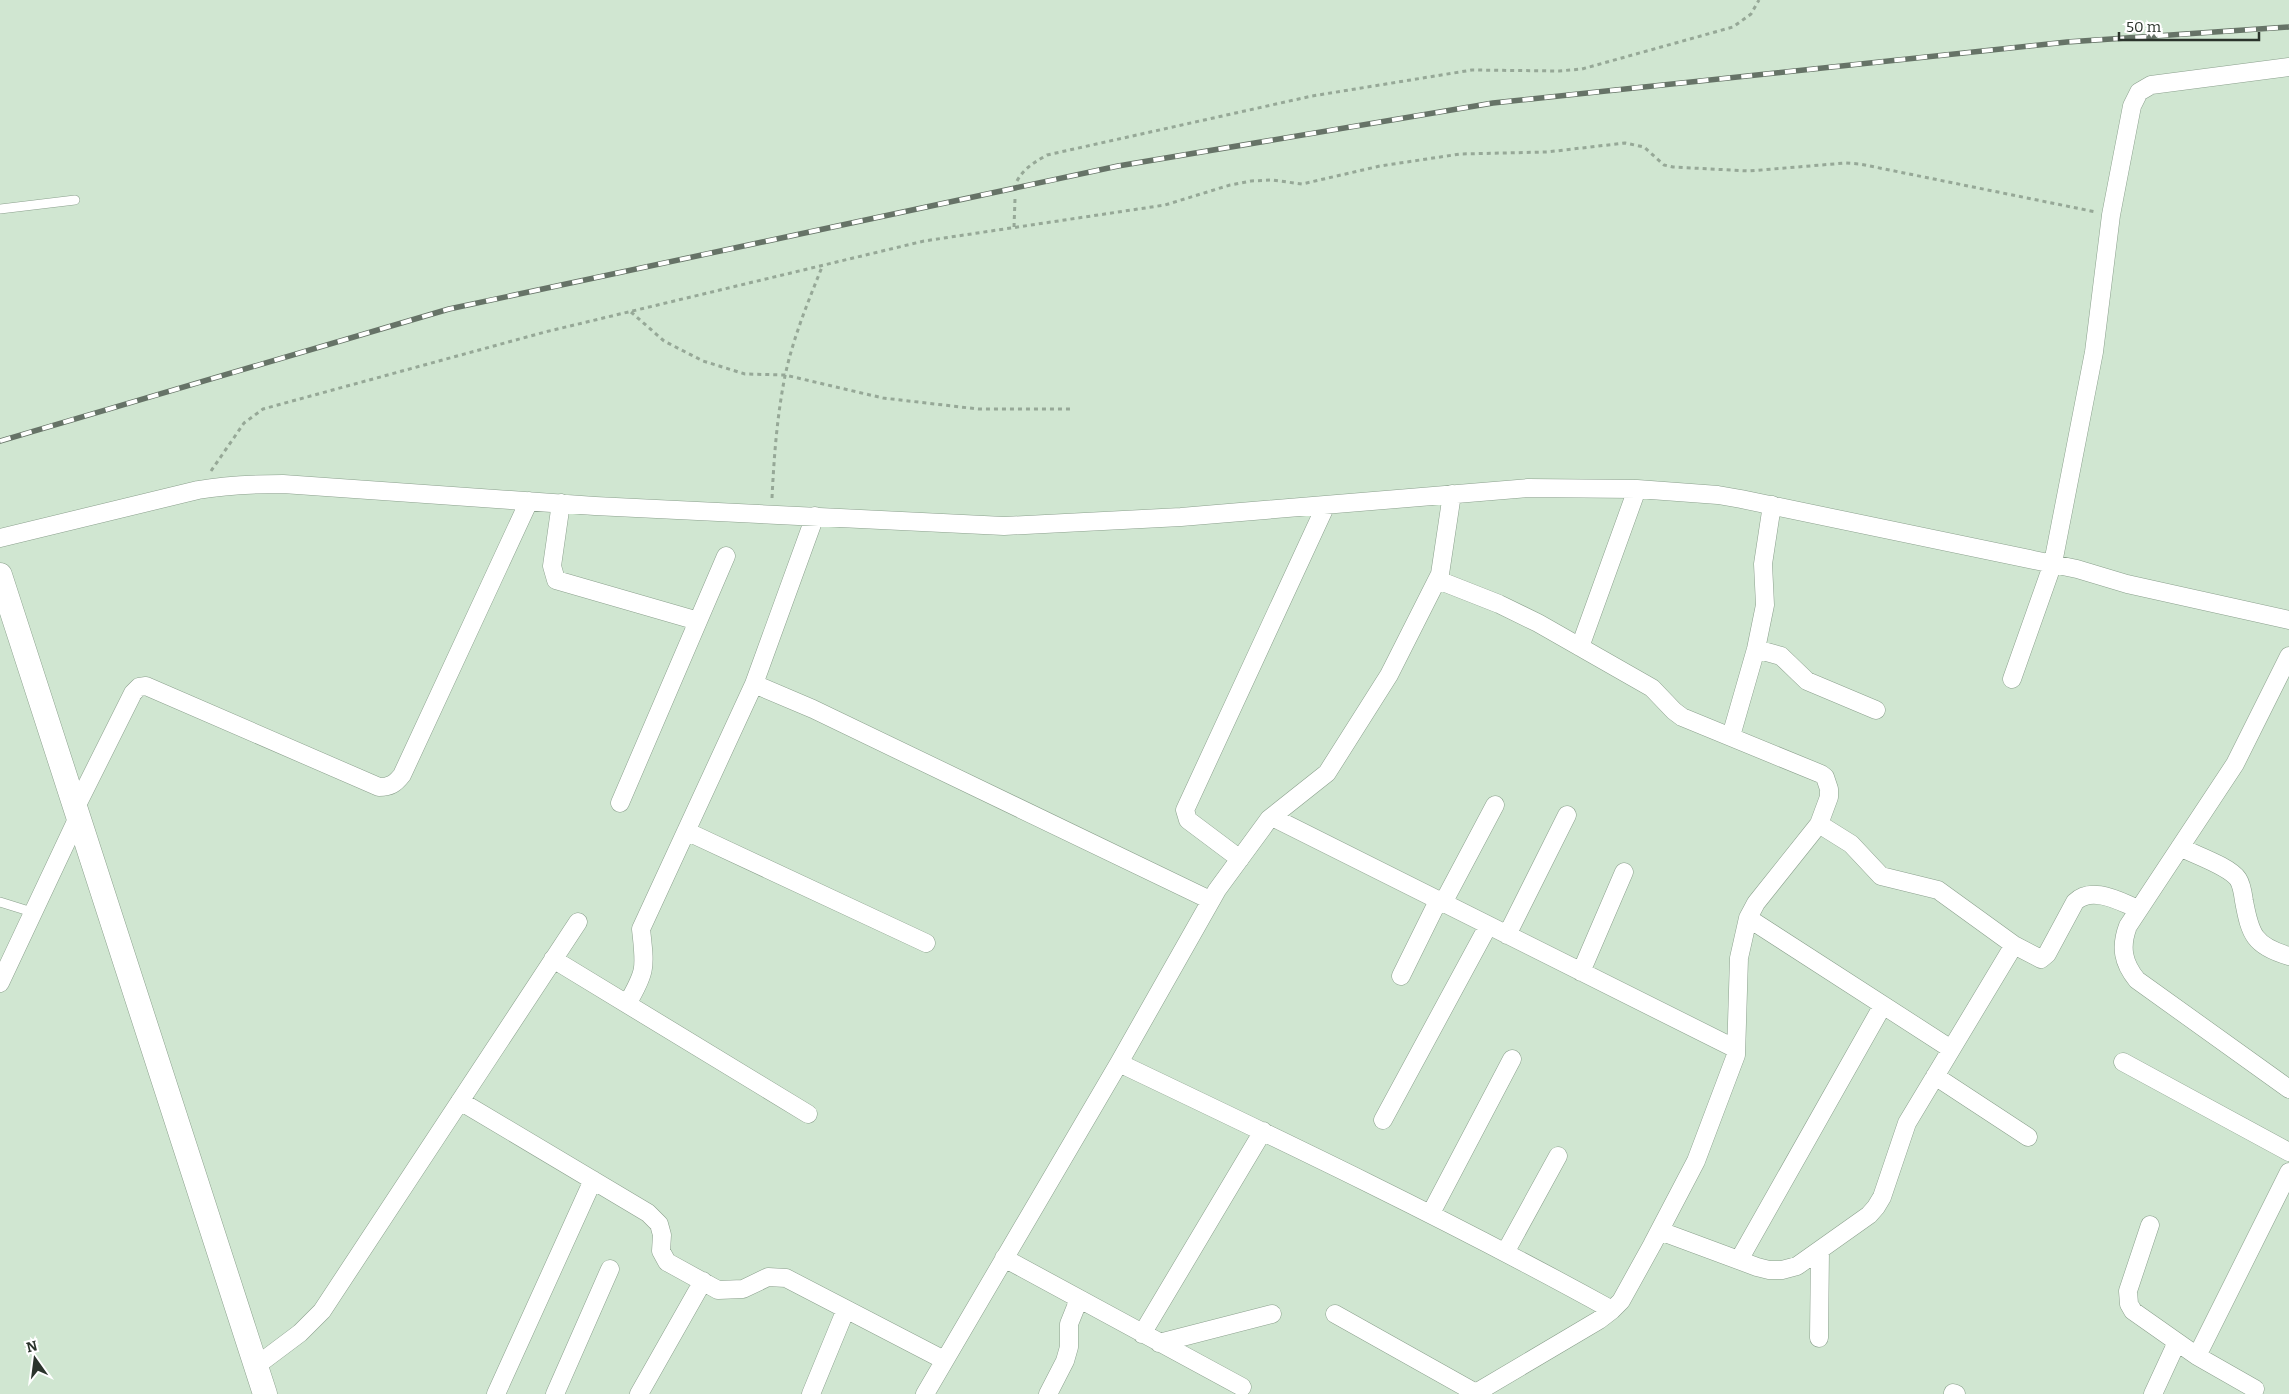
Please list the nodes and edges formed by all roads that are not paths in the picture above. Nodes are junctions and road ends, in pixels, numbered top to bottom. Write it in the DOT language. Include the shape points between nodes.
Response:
graph roads {
  1 [pos="2289,67"];
  2 [pos="75,200"];
  3 [pos="0,209"];
  4 [pos="1638,489"];
  5 [pos="1452,494"];
  6 [pos="529,501"];
  7 [pos="561,503"];
  8 [pos="1326,505"];
  9 [pos="1772,506"];
  10 [pos="815,516"];
  11 [pos="0,538"];
  12 [pos="726,556"];
  13 [pos="2053,564"];
  14 [pos="0,575"];
  15 [pos="1438,580"];
  16 [pos="2289,620"];
  17 [pos="698,621"];
  18 [pos="1580,647"];
  19 [pos="1756,649"];
  20 [pos="2289,656"];
  21 [pos="2012,679"];
  22 [pos="754,684"];
  23 [pos="1876,710"];
  24 [pos="1731,736"];
  25 [pos="620,803"];
  26 [pos="1494,805"];
  27 [pos="77,811"];
  28 [pos="1567,815"];
  29 [pos="1272,817"];
  30 [pos="1819,824"];
  31 [pos="686,831"];
  32 [pos="2180,847"];
  33 [pos="1240,859"];
  34 [pos="1624,872"];
  35 [pos="1210,900"];
  36 [pos="0,902"];
  37 [pos="1441,902"];
  38 [pos="2139,909"];
  39 [pos="32,912"];
  40 [pos="1748,918"];
  41 [pos="578,922"];
  42 [pos="1488,926"];
  43 [pos="1507,935"];
  44 [pos="926,943"];
  45 [pos="2014,945"];
  46 [pos="2289,956"];
  47 [pos="553,959"];
  48 [pos="1581,972"];
  49 [pos="1401,976"];
  50 [pos="0,983"];
  51 [pos="627,1004"];
  52 [pos="1883,1005"];
  53 [pos="1951,1048"];
  54 [pos="1736,1049"];
  55 [pos="1512,1059"];
  56 [pos="2122,1062"];
  57 [pos="1119,1063"];
  58 [pos="1935,1076"];
  59 [pos="2289,1089"];
  60 [pos="460,1101"];
  61 [pos="808,1114"];
  62 [pos="1383,1120"];
  63 [pos="1263,1131"];
  64 [pos="2028,1137"];
  65 [pos="2289,1152"];
  66 [pos="1558,1156"];
  67 [pos="2289,1172"];
  68 [pos="593,1180"];
  69 [pos="1431,1213"];
  70 [pos="2150,1226"];
  71 [pos="1660,1231"];
  72 [pos="1820,1250"];
  73 [pos="1506,1251"];
  74 [pos="1004,1258"];
  75 [pos="1739,1260"];
  76 [pos="610,1269"];
  77 [pos="702,1281"];
  78 [pos="1079,1299"];
  79 [pos="846,1309"];
  80 [pos="1612,1310"];
  81 [pos="1272,1314"];
  82 [pos="1335,1314"];
  83 [pos="1142,1334"];
  84 [pos="1819,1338"];
  85 [pos="2177,1342"];
  86 [pos="1159,1343"];
  87 [pos="2197,1356"];
  88 [pos="944,1360"];
  89 [pos="256,1366"];
  90 [pos="1242,1387"];
  91 [pos="2255,1389"];
  92 [pos="1475,1393"];
  93 [pos="265,1394"];
  94 [pos="496,1394"];
  95 [pos="555,1394"];
  96 [pos="639,1394"];
  97 [pos="811,1394"];
  98 [pos="925,1394"];
  99 [pos="1048,1394"];
  100 [pos="2153,1394"];
  1 -- 13 [label="street" via="2151,85 2139,92 2132,106 2111,215 2094,352"];
  2 -- 3 [label="lane"];
  4 -- 5 [label="street" via="1528,488"];
  4 -- 9 [label="street" via="1718,495"];
  4 -- 18 [label="street"];
  5 -- 8 [label="street"];
  5 -- 15 [label="street"];
  6 -- 7 [label="street"];
  6 -- 11 [label="street" via="283,484 224,486"];
  6 -- 27 [label="street" via="396,783 379,787 146,686 133,692"];
  7 -- 10 [label="street"];
  7 -- 17 [label="street" via="552,566 556,580"];
  8 -- 10 [label="street" via="1181,517 1004,526"];
  8 -- 33 [label="street" via="1185,810 1188,820"];
  9 -- 13 [label="street"];
  9 -- 19 [label="street" via="1763,564 1766,596"];
  10 -- 22 [label="street"];
  12 -- 17 [label="street"];
  13 -- 16 [label="street"];
  13 -- 21 [label="street"];
  14 -- 27 [label="main road"];
  15 -- 18 [label="street" via="1520,613"];
  15 -- 29 [label="street" via="1389,675 1335,762 1320,781"];
  17 -- 25 [label="street"];
  18 -- 24 [label="street" via="1652,688 1682,717"];
  19 -- 23 [label="street" via="1781,656 1807,681"];
  19 -- 24 [label="street"];
  20 -- 32 [label="street" via="2235,764"];
  22 -- 31 [label="street"];
  22 -- 35 [label="street" via="813,709"];
  24 -- 30 [label="street" via="1825,777 1829,797"];
  26 -- 37 [label="street"];
  27 -- 39 [label="street"];
  27 -- 89 [label="main road"];
  28 -- 43 [label="street"];
  29 -- 33 [label="street"];
  29 -- 37 [label="street"];
  30 -- 40 [label="street" via="1756,903"];
  30 -- 45 [label="street" via="1851,844 1881,876 1938,890"];
  31 -- 44 [label="street"];
  31 -- 51 [label="street" via="641,930 644,970"];
  32 -- 38 [label="street"];
  32 -- 46 [label="street" via="2231,872 2242,889 2249,928 2274,952"];
  33 -- 35 [label="street"];
  34 -- 48 [label="street"];
  35 -- 57 [label="street"];
  36 -- 39 [label="lane"];
  37 -- 42 [label="street"];
  37 -- 49 [label="street"];
  38 -- 45 [label="street" via="2093,893 2086,894 2075,902 2044,957 2037,958"];
  38 -- 59 [label="street" via="2123,941 2128,968 2137,980"];
  39 -- 50 [label="street"];
  40 -- 52 [label="street"];
  40 -- 54 [label="street" via="1739,958"];
  41 -- 47 [label="street"];
  42 -- 43 [label="street"];
  42 -- 62 [label="street"];
  43 -- 48 [label="street"];
  45 -- 53 [label="street"];
  47 -- 51 [label="street"];
  47 -- 60 [label="street"];
  48 -- 54 [label="street"];
  51 -- 61 [label="street"];
  52 -- 53 [label="street"];
  52 -- 75 [label="street"];
  53 -- 58 [label="street"];
  54 -- 71 [label="street" via="1699,1154"];
  55 -- 69 [label="street"];
  56 -- 65 [label="street"];
  57 -- 63 [label="street"];
  57 -- 74 [label="street"];
  58 -- 64 [label="street"];
  58 -- 72 [label="street" via="1907,1122 1876,1207"];
  60 -- 68 [label="street"];
  60 -- 89 [label="street" via="322,1311 300,1333"];
  63 -- 69 [label="street"];
  63 -- 83 [label="street"];
  66 -- 73 [label="street"];
  67 -- 87 [label="street"];
  68 -- 77 [label="street" via="648,1213 659,1224 661,1251 667,1262"];
  68 -- 94 [label="street"];
  69 -- 73 [label="street"];
  70 -- 85 [label="street" via="2127,1298 2133,1311"];
  71 -- 75 [label="street"];
  71 -- 80 [label="street" via="1621,1301"];
  72 -- 75 [label="street" via="1797,1266 1782,1270 1769,1270"];
  72 -- 84 [label="street"];
  73 -- 80 [label="street"];
  74 -- 78 [label="street"];
  74 -- 88 [label="street"];
  76 -- 95 [label="street"];
  77 -- 79 [label="street" via="718,1290 732,1291 768,1278 786,1278"];
  77 -- 96 [label="street"];
  78 -- 83 [label="street"];
  78 -- 99 [label="street" via="1069,1324 1065,1361"];
  79 -- 88 [label="street"];
  79 -- 97 [label="street"];
  80 -- 92 [label="street"];
  81 -- 86 [label="street"];
  82 -- 92 [label="street"];
  83 -- 86 [label="street"];
  85 -- 87 [label="street"];
  85 -- 100 [label="street"];
  86 -- 90 [label="street"];
  87 -- 91 [label="street"];
  88 -- 98 [label="street"];
  89 -- 93 [label="main road"];
}
